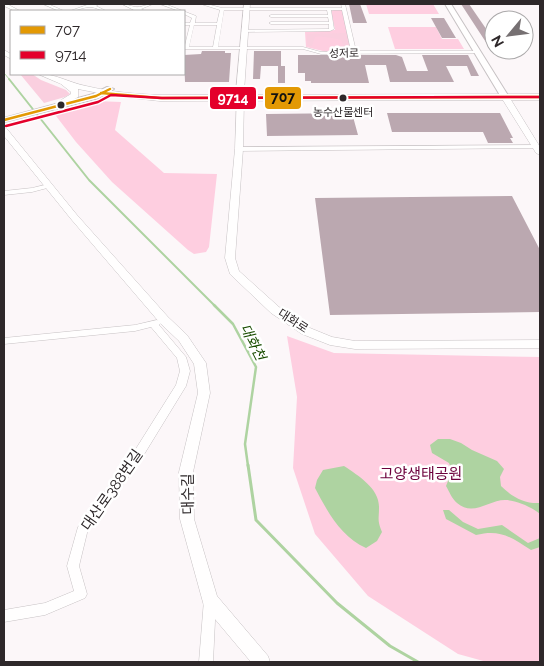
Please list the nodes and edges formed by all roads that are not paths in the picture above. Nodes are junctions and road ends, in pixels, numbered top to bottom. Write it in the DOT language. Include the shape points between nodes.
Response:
graph roads {
  1 [pos="45,4"];
  2 [pos="96,4"];
  3 [pos="124,4"];
  4 [pos="151,4"];
  5 [pos="162,4"];
  6 [pos="203,4"];
  7 [pos="448,4"];
  8 [pos="89,5"];
  9 [pos="344,6"];
  10 [pos="246,7"];
  11 [pos="136,9"];
  12 [pos="222,9"];
  13 [pos="271,9"];
  14 [pos="329,9"];
  15 [pos="60,10"];
  16 [pos="75,10"];
  17 [pos="102,10"];
  18 [pos="139,10"];
  19 [pos="178,10"];
  20 [pos="185,13"];
  21 [pos="271,16"];
  22 [pos="330,16"];
  23 [pos="271,23"];
  24 [pos="331,23"];
  25 [pos="185,24"];
  26 [pos="192,24"];
  27 [pos="219,24"];
  28 [pos="244,31"];
  29 [pos="272,31"];
  30 [pos="303,31"];
  31 [pos="185,48"];
  32 [pos="215,48"];
  33 [pos="242,48"];
  34 [pos="272,48"];
  35 [pos="303,48"];
  36 [pos="354,52"];
  37 [pos="476,52"];
  38 [pos="56,76"];
  39 [pos="110,88"];
  40 [pos="540,91"];
  41 [pos="101,93"];
  42 [pos="503,94"];
  43 [pos="240,95"];
  44 [pos="540,97"];
  45 [pos="52,108"];
  46 [pos="4,120"];
  47 [pos="5,134"];
  48 [pos="239,149"];
  49 [pos="539,150"];
  50 [pos="49,186"];
  51 [pos="4,193"];
  52 [pos="159,322"];
  53 [pos="4,341"];
  54 [pos="540,344"];
  55 [pos="210,600"];
  56 [pos="4,616"];
  57 [pos="206,662"];
  58 [pos="262,662"];
  1 -- 15 [label="street"];
  2 -- 8 [label="street"];
  3 -- 11 [label="street"];
  4 -- 11 [label="street"];
  5 -- 19 [label="street"];
  6 -- 12 [label="street"];
  7 -- 37 [label="main road"];
  8 -- 16 [label="street"];
  8 -- 17 [label="street"];
  9 -- 14 [label="street"];
  9 -- 36 [label="street"];
  10 -- 12 [label="street"];
  10 -- 13 [label="street"];
  10 -- 28 [label="street, 대화로"];
  11 -- 18 [label="street"];
  12 -- 27 [label="street"];
  13 -- 14 [label="street"];
  13 -- 21 [label="street"];
  14 -- 22 [label="street"];
  20 -- 26 [label="street" via="193,15"];
  21 -- 22 [label="street"];
  21 -- 23 [label="street"];
  22 -- 24 [label="street"];
  23 -- 24 [label="street"];
  23 -- 29 [label="street"];
  24 -- 30 [label="street" via="330,30"];
  25 -- 26 [label="street"];
  26 -- 27 [label="street"];
  26 -- 31 [label="street"];
  27 -- 32 [label="street"];
  28 -- 29 [label="street"];
  28 -- 33 [label="street, 대화로"];
  29 -- 30 [label="street"];
  29 -- 34 [label="street"];
  30 -- 35 [label="street"];
  31 -- 32 [label="street, 성저로"];
  32 -- 33 [label="street, 성저로"];
  33 -- 34 [label="street, 성저로"];
  33 -- 43 [label="street, 대화로"];
  34 -- 35 [label="street, 성저로"];
  35 -- 36 [label="street, 성저로" via="321,53"];
  36 -- 37 [label="street, 성저로"];
  37 -- 42 [label="main road"];
  38 -- 39 [label="main road"];
  38 -- 41 [label="main road"];
  38 -- 45 [label="main road" via="76,92"];
  39 -- 41 [label="main road"];
  39 -- 43 [label="main road"];
  40 -- 42 [label="main road"];
  41 -- 43 [label="main road" via="160,98"];
  41 -- 45 [label="main road"];
  42 -- 43 [label="main road"];
  42 -- 44 [label="main road"];
  42 -- 49 [label="street"];
  43 -- 48 [label="street, 대화로"];
  45 -- 46 [label="main road"];
  47 -- 50 [label="street, 대수길"];
  48 -- 49 [label="street"];
  48 -- 54 [label="street, 대화로" via="230,258 234,272 276,310 306,331 330,341 355,345"];
  50 -- 51 [label="street"];
  50 -- 52 [label="street, 대수길"];
  52 -- 53 [label="street"];
  52 -- 55 [label="street, 대수길" via="183,338 200,363 204,393 186,472 187,519"];
  52 -- 56 [label="street, 대산로388번길" via="182,357 185,372 181,386 136,458 82,532 73,566 81,594 45,609"];
  55 -- 57 [label="street"];
  55 -- 58 [label="street, 대수길"];
}
